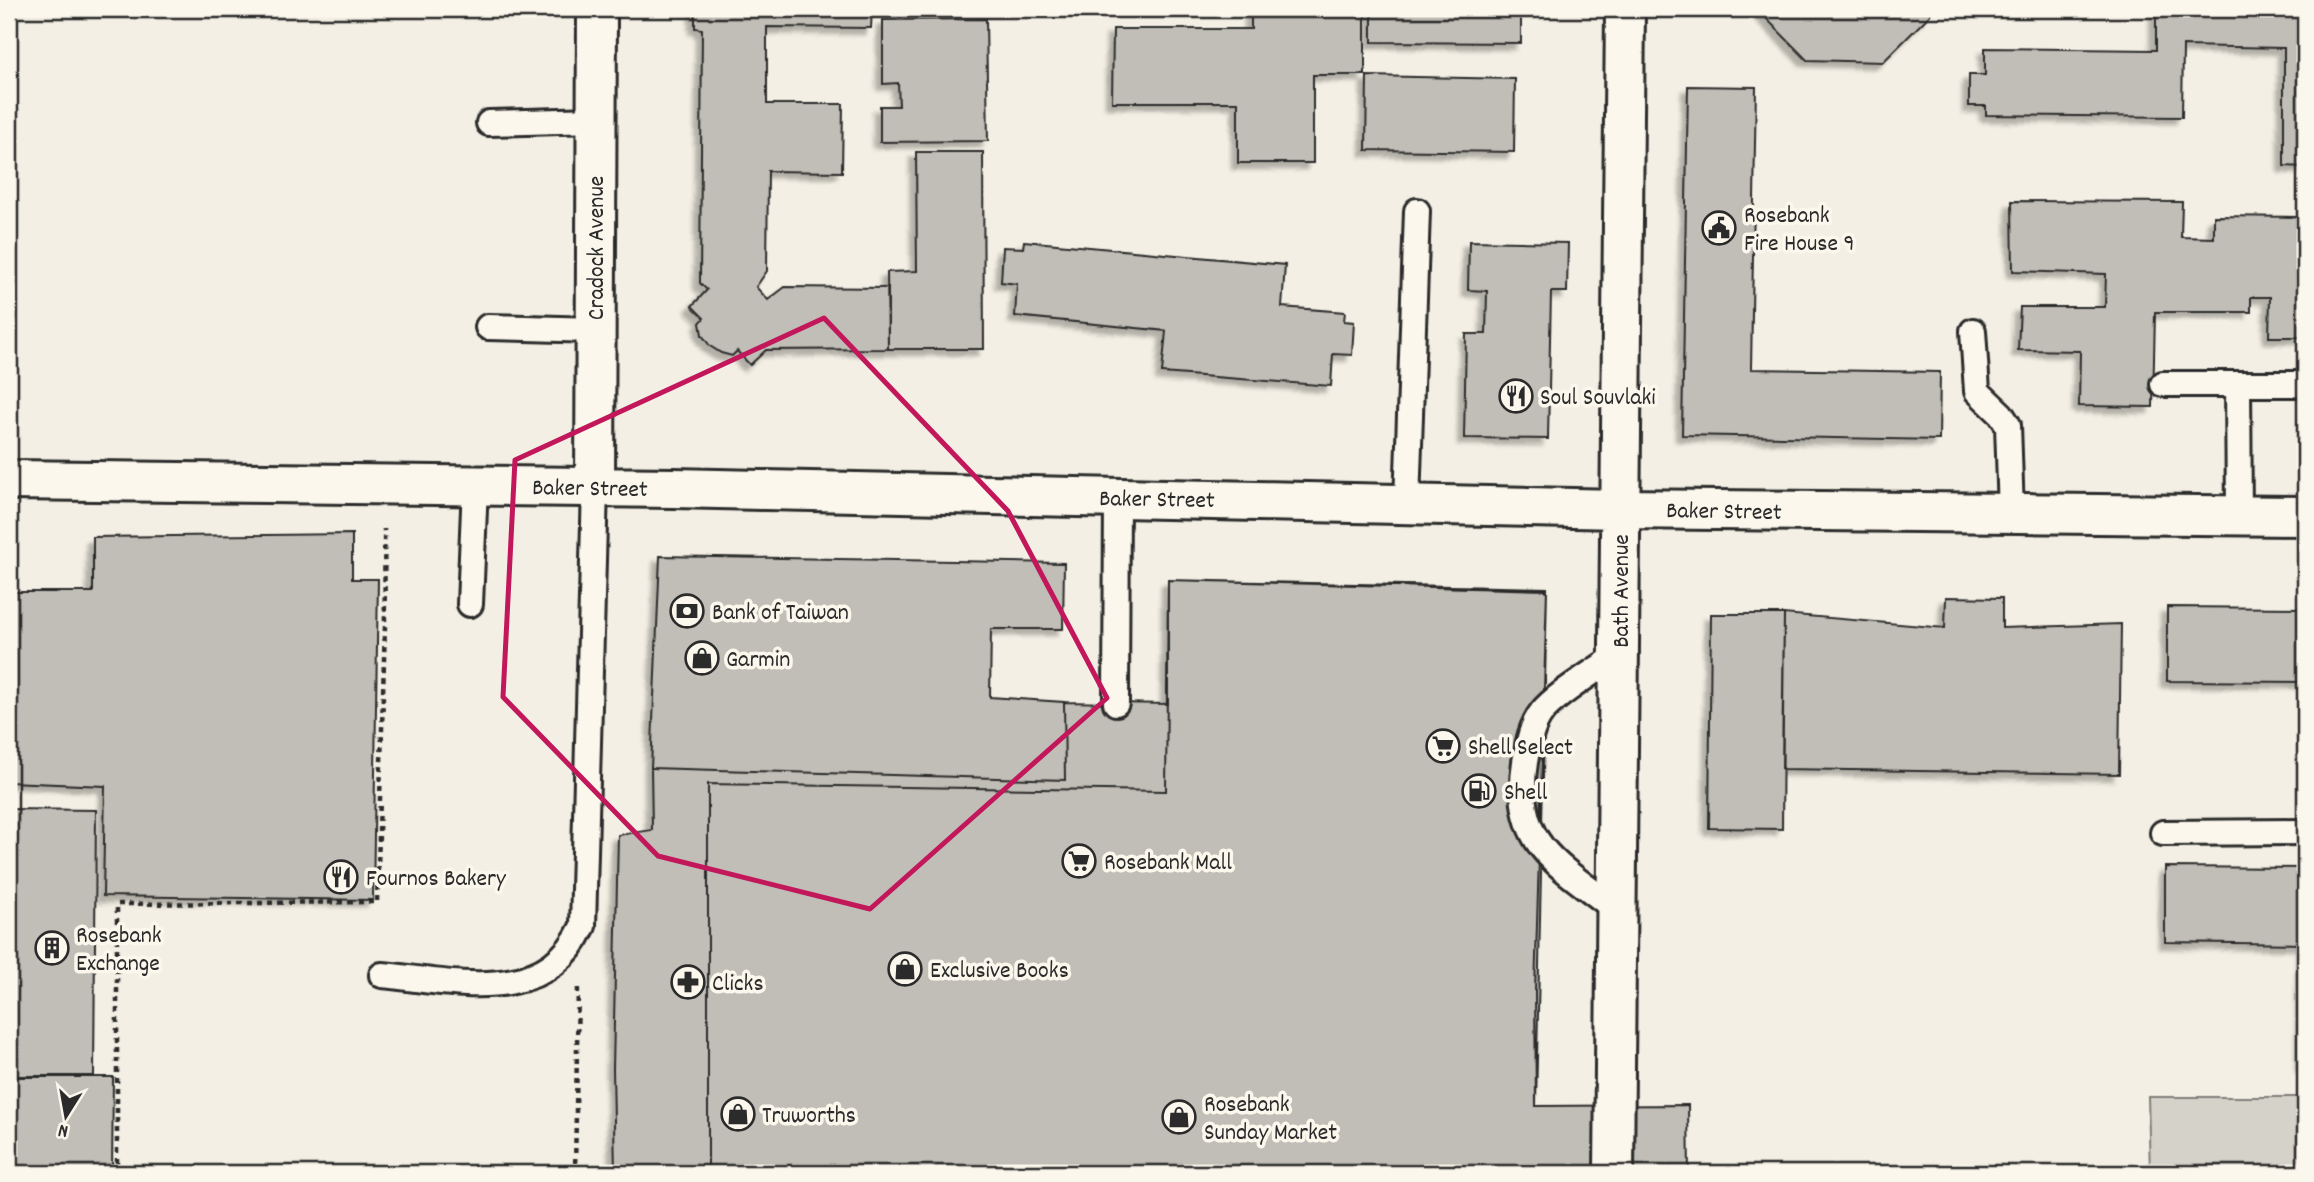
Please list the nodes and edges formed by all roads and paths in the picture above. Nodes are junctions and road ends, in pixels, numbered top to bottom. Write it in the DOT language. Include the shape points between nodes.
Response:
graph roads {
  1 [pos="597,9"];
  2 [pos="1625,9"];
  3 [pos="595,120"];
  4 [pos="489,123"];
  5 [pos="1417,211"];
  6 [pos="488,327"];
  7 [pos="595,330"];
  8 [pos="1973,331"];
  9 [pos="2163,384"];
  10 [pos="2238,384"];
  11 [pos="2305,384"];
  12 [pos="9,480"];
  13 [pos="475,485"];
  14 [pos="595,487"];
  15 [pos="1117,497"];
  16 [pos="1407,503"];
  17 [pos="1620,509"];
  18 [pos="2011,513"];
  19 [pos="2239,515"];
  20 [pos="2305,516"];
  21 [pos="384,529"];
  22 [pos="470,604"];
  23 [pos="1619,654"];
  24 [pos="1116,703"];
  25 [pos="2305,832"];
  26 [pos="2163,833"];
  27 [pos="1616,910"];
  28 [pos="577,939"];
  29 [pos="382,975"];
  30 [pos="117,1173"];
  31 [pos="575,1173"];
  32 [pos="1614,1173"];
  1 -- 3 [label="street, Cradock Avenue"];
  2 -- 17 [label="street, Bath Avenue"];
  3 -- 4 [label="lane"];
  3 -- 7 [label="street, Cradock Avenue"];
  5 -- 16 [label="lane"];
  6 -- 7 [label="lane"];
  7 -- 14 [label="street, Cradock Avenue"];
  8 -- 18 [label="lane" via="1978,391 2008,425"];
  9 -- 10 [label="lane"];
  10 -- 11 [label="lane"];
  10 -- 19 [label="lane"];
  12 -- 13 [label="street, Baker Street"];
  13 -- 14 [label="street, Baker Street"];
  13 -- 22 [label="lane"];
  14 -- 15 [label="street, Baker Street"];
  14 -- 28 [label="lane" via="583,926"];
  15 -- 16 [label="street, Baker Street"];
  15 -- 24 [label="lane"];
  16 -- 17 [label="street, Baker Street"];
  17 -- 18 [label="street, Baker Street"];
  17 -- 23 [label="street, Bath Avenue"];
  18 -- 19 [label="street, Baker Street"];
  19 -- 20 [label="street, Baker Street"];
  21 -- 30 [label="path" via="377,902 117,904"];
  23 -- 27 [label="street, Bath Avenue"];
  23 -- 27 [label="lane" via="1542,710 1527,748 1522,789 1528,828 1542,851"];
  25 -- 26 [label="lane"];
  27 -- 32 [label="street, Bath Avenue"];
  28 -- 29 [label="lane" via="556,964 502,983"];
  28 -- 31 [label="path"];
}
